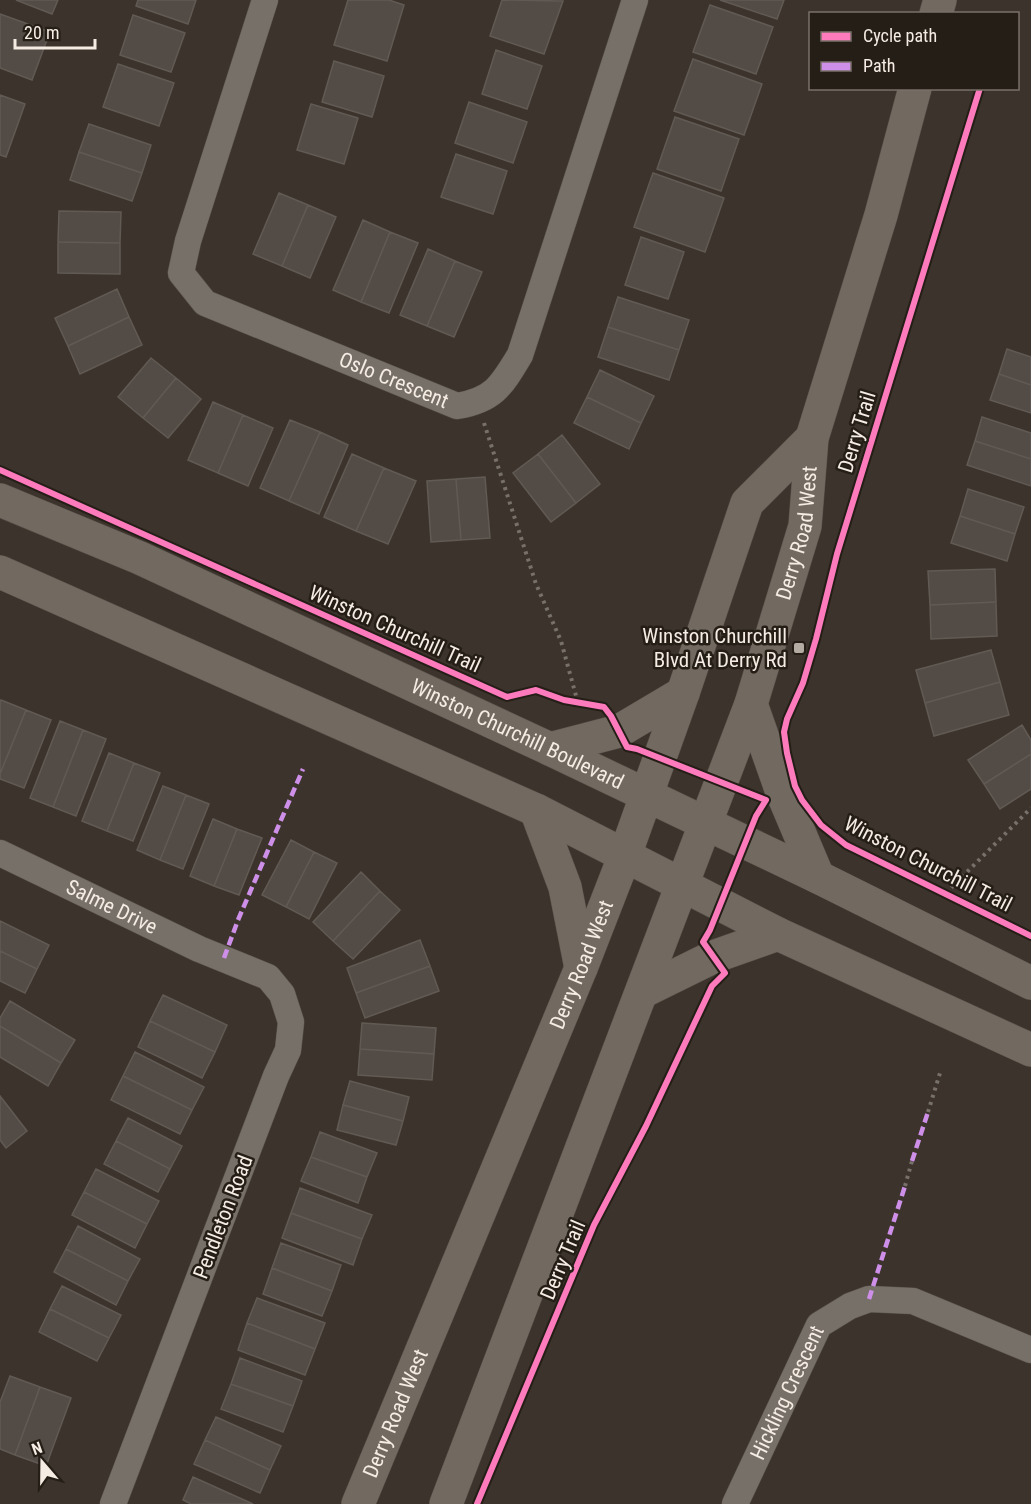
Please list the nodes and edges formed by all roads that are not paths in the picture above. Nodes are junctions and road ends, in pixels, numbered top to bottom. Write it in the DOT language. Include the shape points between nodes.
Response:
graph roads {
  1 [pos="265,0"];
  2 [pos="635,0"];
  3 [pos="914,90"];
  4 [pos="812,438"];
  5 [pos="0,500"];
  6 [pos="0,572"];
  7 [pos="683,693"];
  8 [pos="751,704"];
  9 [pos="550,749"];
  10 [pos="646,795"];
  11 [pos="536,810"];
  12 [pos="705,823"];
  13 [pos="0,853"];
  14 [pos="625,855"];
  15 [pos="818,877"];
  16 [pos="682,885"];
  17 [pos="778,934"];
  18 [pos="224,958"];
  19 [pos="581,968"];
  20 [pos="1031,983"];
  21 [pos="642,992"];
  22 [pos="1031,1050"];
  23 [pos="1031,1350"];
  24 [pos="113,1504"];
  25 [pos="358,1504"];
  26 [pos="446,1504"];
  27 [pos="735,1504"];
  1 -- 2 [label="street, Oslo Crescent" via="188,241 182,273 205,303 457,406 478,403 503,383 520,355"];
  3 -- 4 [label="main road, Derry Road West" via="881,215"];
  4 -- 7 [label="main road, Derry Road West" via="747,503"];
  4 -- 8 [label="main road, Derry Road West" via="805,526"];
  5 -- 9 [label="main road, Winston Churchill Boulevard" via="140,558"];
  6 -- 11 [label="main road"];
  7 -- 9 [label="main road" via="619,731"];
  7 -- 10 [label="main road, Derry Road West"];
  8 -- 12 [label="main road, Derry Road West"];
  8 -- 15 [label="main road"];
  9 -- 10 [label="main road, Winston Churchill Boulevard"];
  10 -- 12 [label="main road, Winston Churchill Boulevard"];
  10 -- 14 [label="main road, Derry Road West"];
  11 -- 14 [label="main road"];
  11 -- 19 [label="main road" via="565,887"];
  12 -- 15 [label="main road, Winston Churchill Boulevard"];
  12 -- 16 [label="main road, Derry Road West"];
  13 -- 18 [label="street, Salme Drive" via="199,950"];
  14 -- 16 [label="main road"];
  14 -- 19 [label="main road, Derry Road West"];
  15 -- 20 [label="main road, Winston Churchill Boulevard"];
  16 -- 17 [label="main road"];
  16 -- 21 [label="main road, Derry Road West"];
  17 -- 21 [label="main road" via="713,957"];
  17 -- 22 [label="main road"];
  18 -- 24 [label="street, Pendleton Road" via="268,977 282,994 291,1022 288,1050"];
  19 -- 25 [label="main road, Derry Road West"];
  21 -- 26 [label="main road, Derry Road West"];
  23 -- 27 [label="street, Hickling Crescent" via="913,1301 869,1299 850,1306 819,1325"];
}
